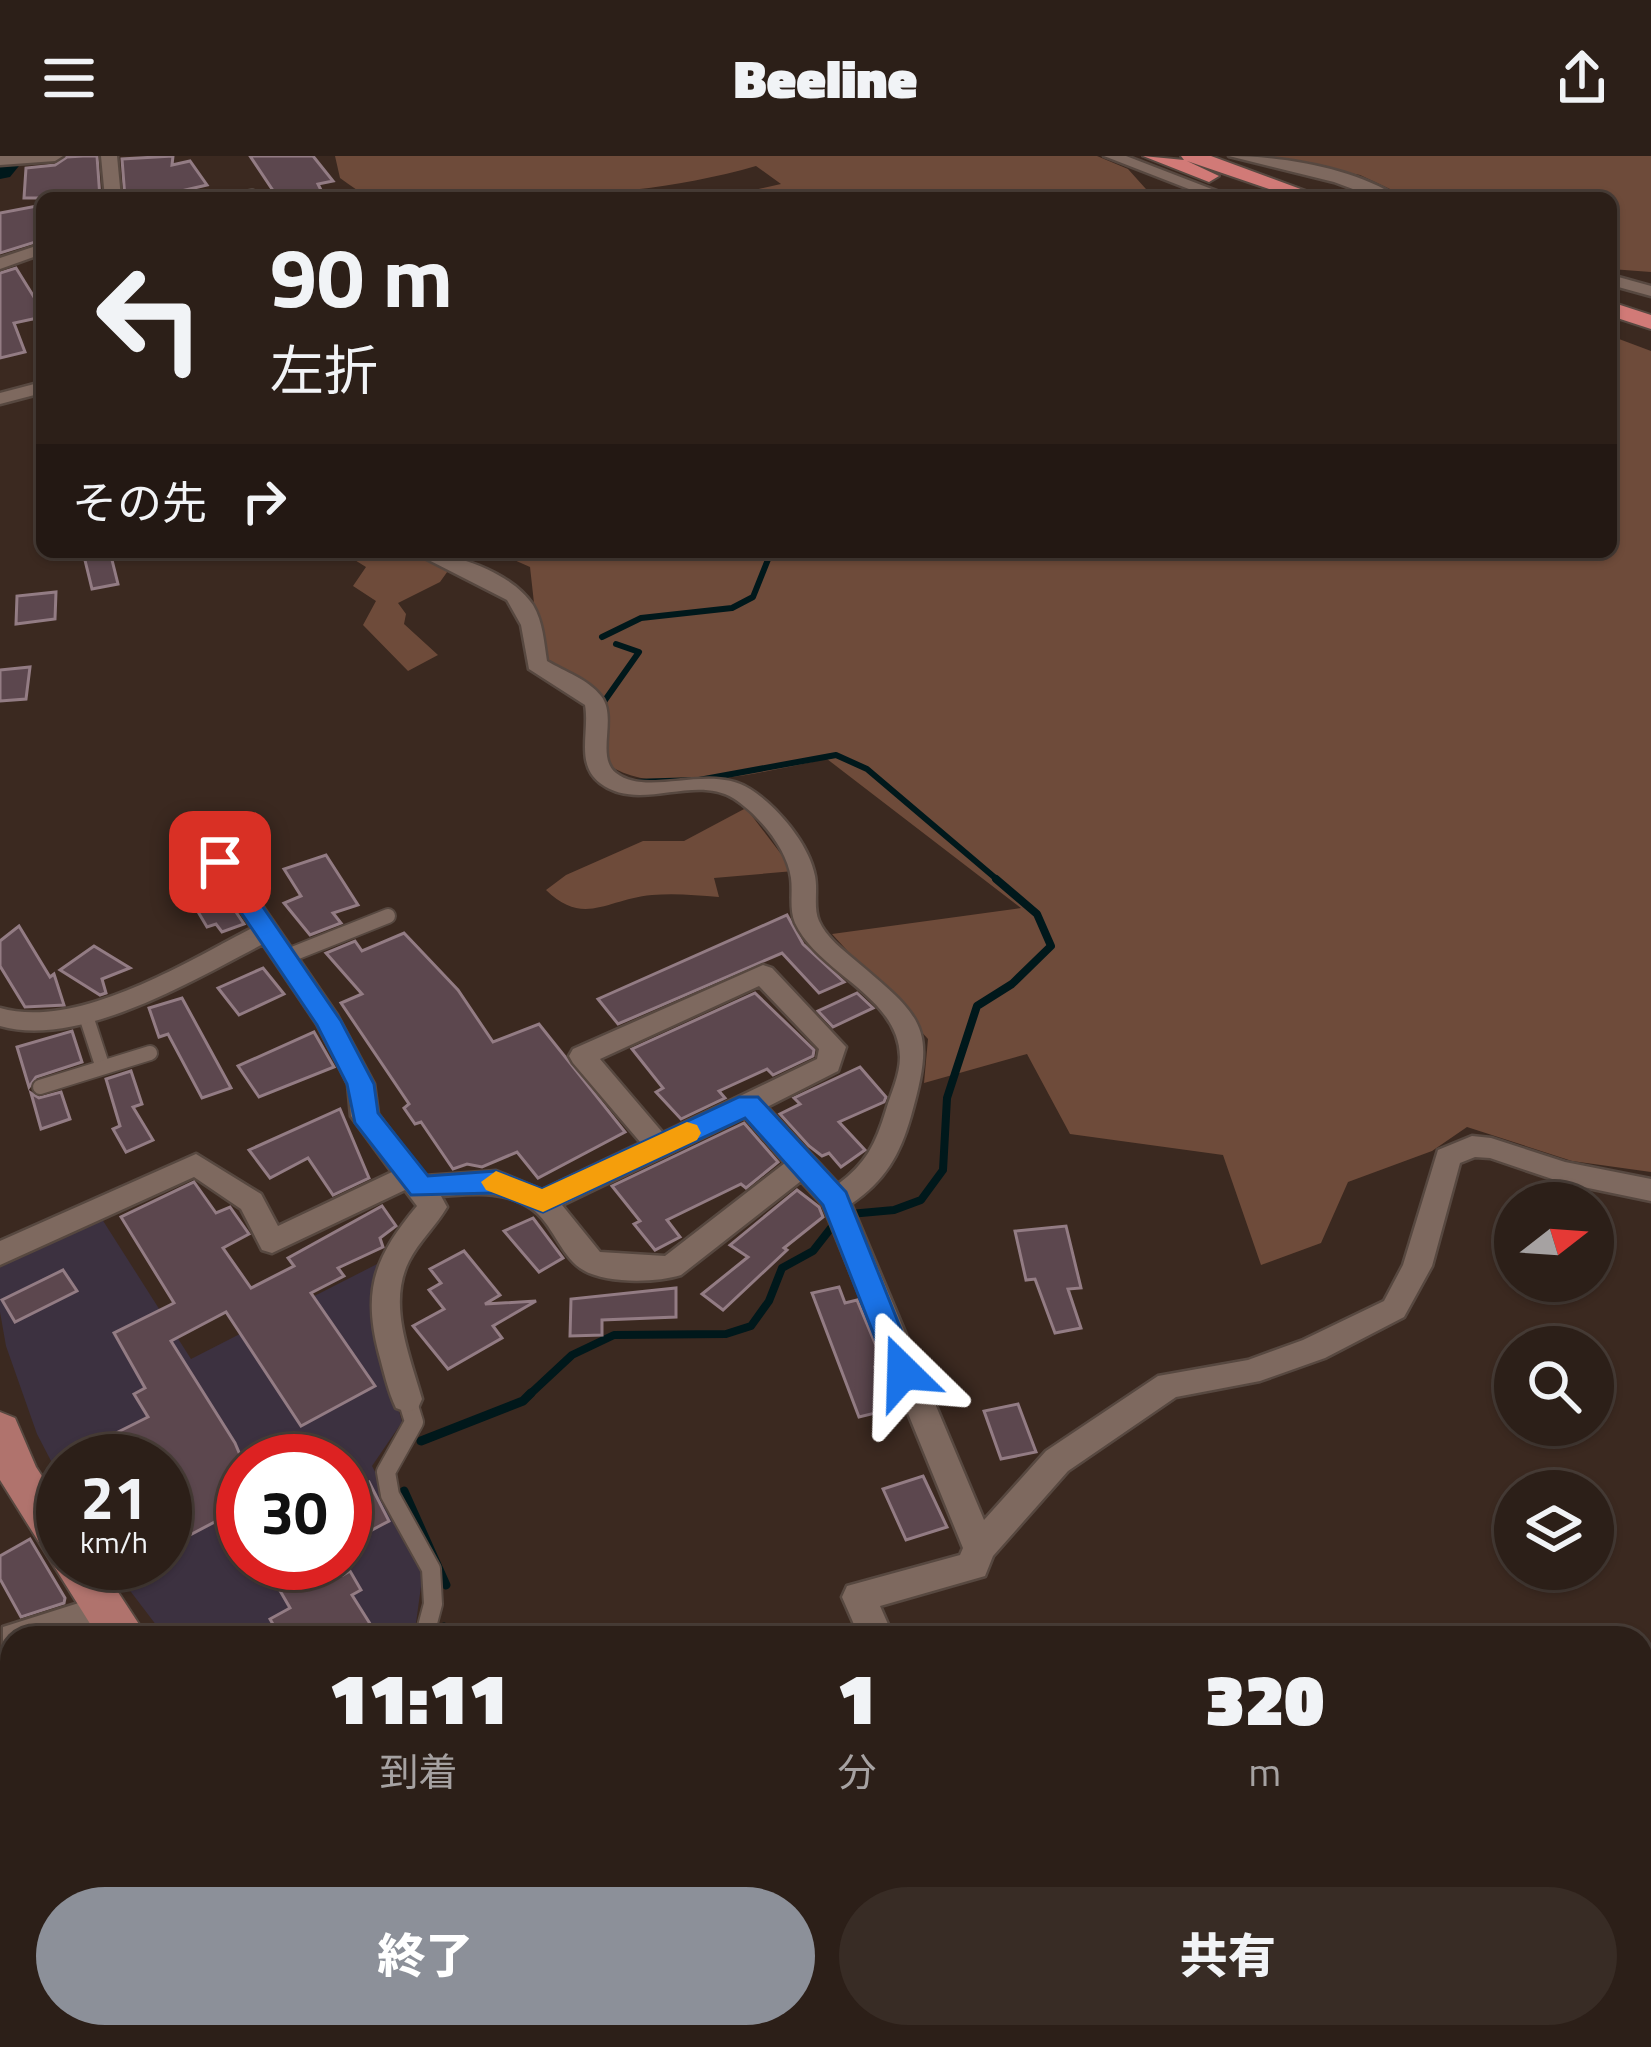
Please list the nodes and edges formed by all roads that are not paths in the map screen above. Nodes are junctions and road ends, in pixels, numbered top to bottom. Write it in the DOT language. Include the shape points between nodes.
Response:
graph roads {
  1 [pos="55,156"];
  2 [pos="109,156"];
  3 [pos="1112,156"];
  4 [pos="1153,156"];
  5 [pos="1191,156"];
  6 [pos="1237,156"];
  7 [pos="7,159"];
  8 [pos="112,192"];
  9 [pos="1211,192"];
  10 [pos="1258,192"];
  11 [pos="1297,192"];
  12 [pos="1357,192"];
  13 [pos="36,251"];
  14 [pos="0,265"];
  15 [pos="1617,282"];
  16 [pos="1651,291"];
  17 [pos="1617,297"];
  18 [pos="1651,307"];
  19 [pos="1617,311"];
  20 [pos="1651,322"];
  21 [pos="36,389"];
  22 [pos="0,398"];
  23 [pos="438,558"];
  24 [pos="220,862"];
  25 [pos="388,916"];
  26 [pos="268,930"];
  27 [pos="285,957"];
  28 [pos="86,1016"];
  29 [pos="0,1017"];
  30 [pos="150,1053"];
  31 [pos="103,1065"];
  32 [pos="40,1087"];
  33 [pos="748,1104"];
  34 [pos="658,1145"];
  35 [pos="803,1164"];
  36 [pos="416,1181"];
  37 [pos="1651,1190"];
  38 [pos="836,1200"];
  39 [pos="543,1202"];
  40 [pos="0,1254"];
  41 [pos="406,1399"];
  42 [pos="0,1430"];
  43 [pos="36,1503"];
  44 [pos="979,1548"];
  45 [pos="92,1590"];
  46 [pos="115,1624"];
  47 [pos="427,1626"];
  48 [pos="872,1626"];
  1 -- 7 [label="street"];
  2 -- 8 [label="street"];
  3 -- 9 [label="street"];
  4 -- 10 [label="highway"];
  5 -- 11 [label="highway"];
  6 -- 12 [label="street"];
  13 -- 14 [label="street"];
  15 -- 16 [label="street"];
  17 -- 18 [label="highway"];
  19 -- 20 [label="highway"];
  21 -- 22 [label="street"];
  23 -- 38 [label="street" via="490,578 519,602 537,664 597,706 597,760 612,781 716,784 754,806 793,852 805,919 820,943 898,1015 914,1058 884,1160"];
  24 -- 26 [label="street"];
  25 -- 27 [label="lane"];
  26 -- 27 [label="street"];
  26 -- 28 [label="street"];
  27 -- 36 [label="street" via="361,1084 365,1116"];
  28 -- 29 [label="street" via="34,1026"];
  28 -- 31 [label="lane"];
  30 -- 31 [label="lane"];
  31 -- 32 [label="lane"];
  33 -- 34 [label="street"];
  33 -- 34 [label="street" via="829,1064 833,1047 763,974 582,1056"];
  33 -- 35 [label="street"];
  34 -- 39 [label="street"];
  35 -- 38 [label="street"];
  35 -- 39 [label="street" via="671,1267 610,1268 590,1260"];
  36 -- 39 [label="street" via="496,1182"];
  36 -- 40 [label="street" via="272,1242 251,1202 196,1164"];
  36 -- 41 [label="street" via="433,1207 397,1246 382,1283"];
  37 -- 44 [label="street" via="1491,1148 1456,1150 1394,1309 1249,1372 1169,1385 1057,1461"];
  38 -- 44 [label="street"];
  41 -- 47 [label="lane" via="414,1422 386,1472 390,1496 431,1569"];
  42 -- 43 [label="main road"];
  44 -- 48 [label="street" via="973,1566 859,1597"];
  45 -- 46 [label="main road"];
}
